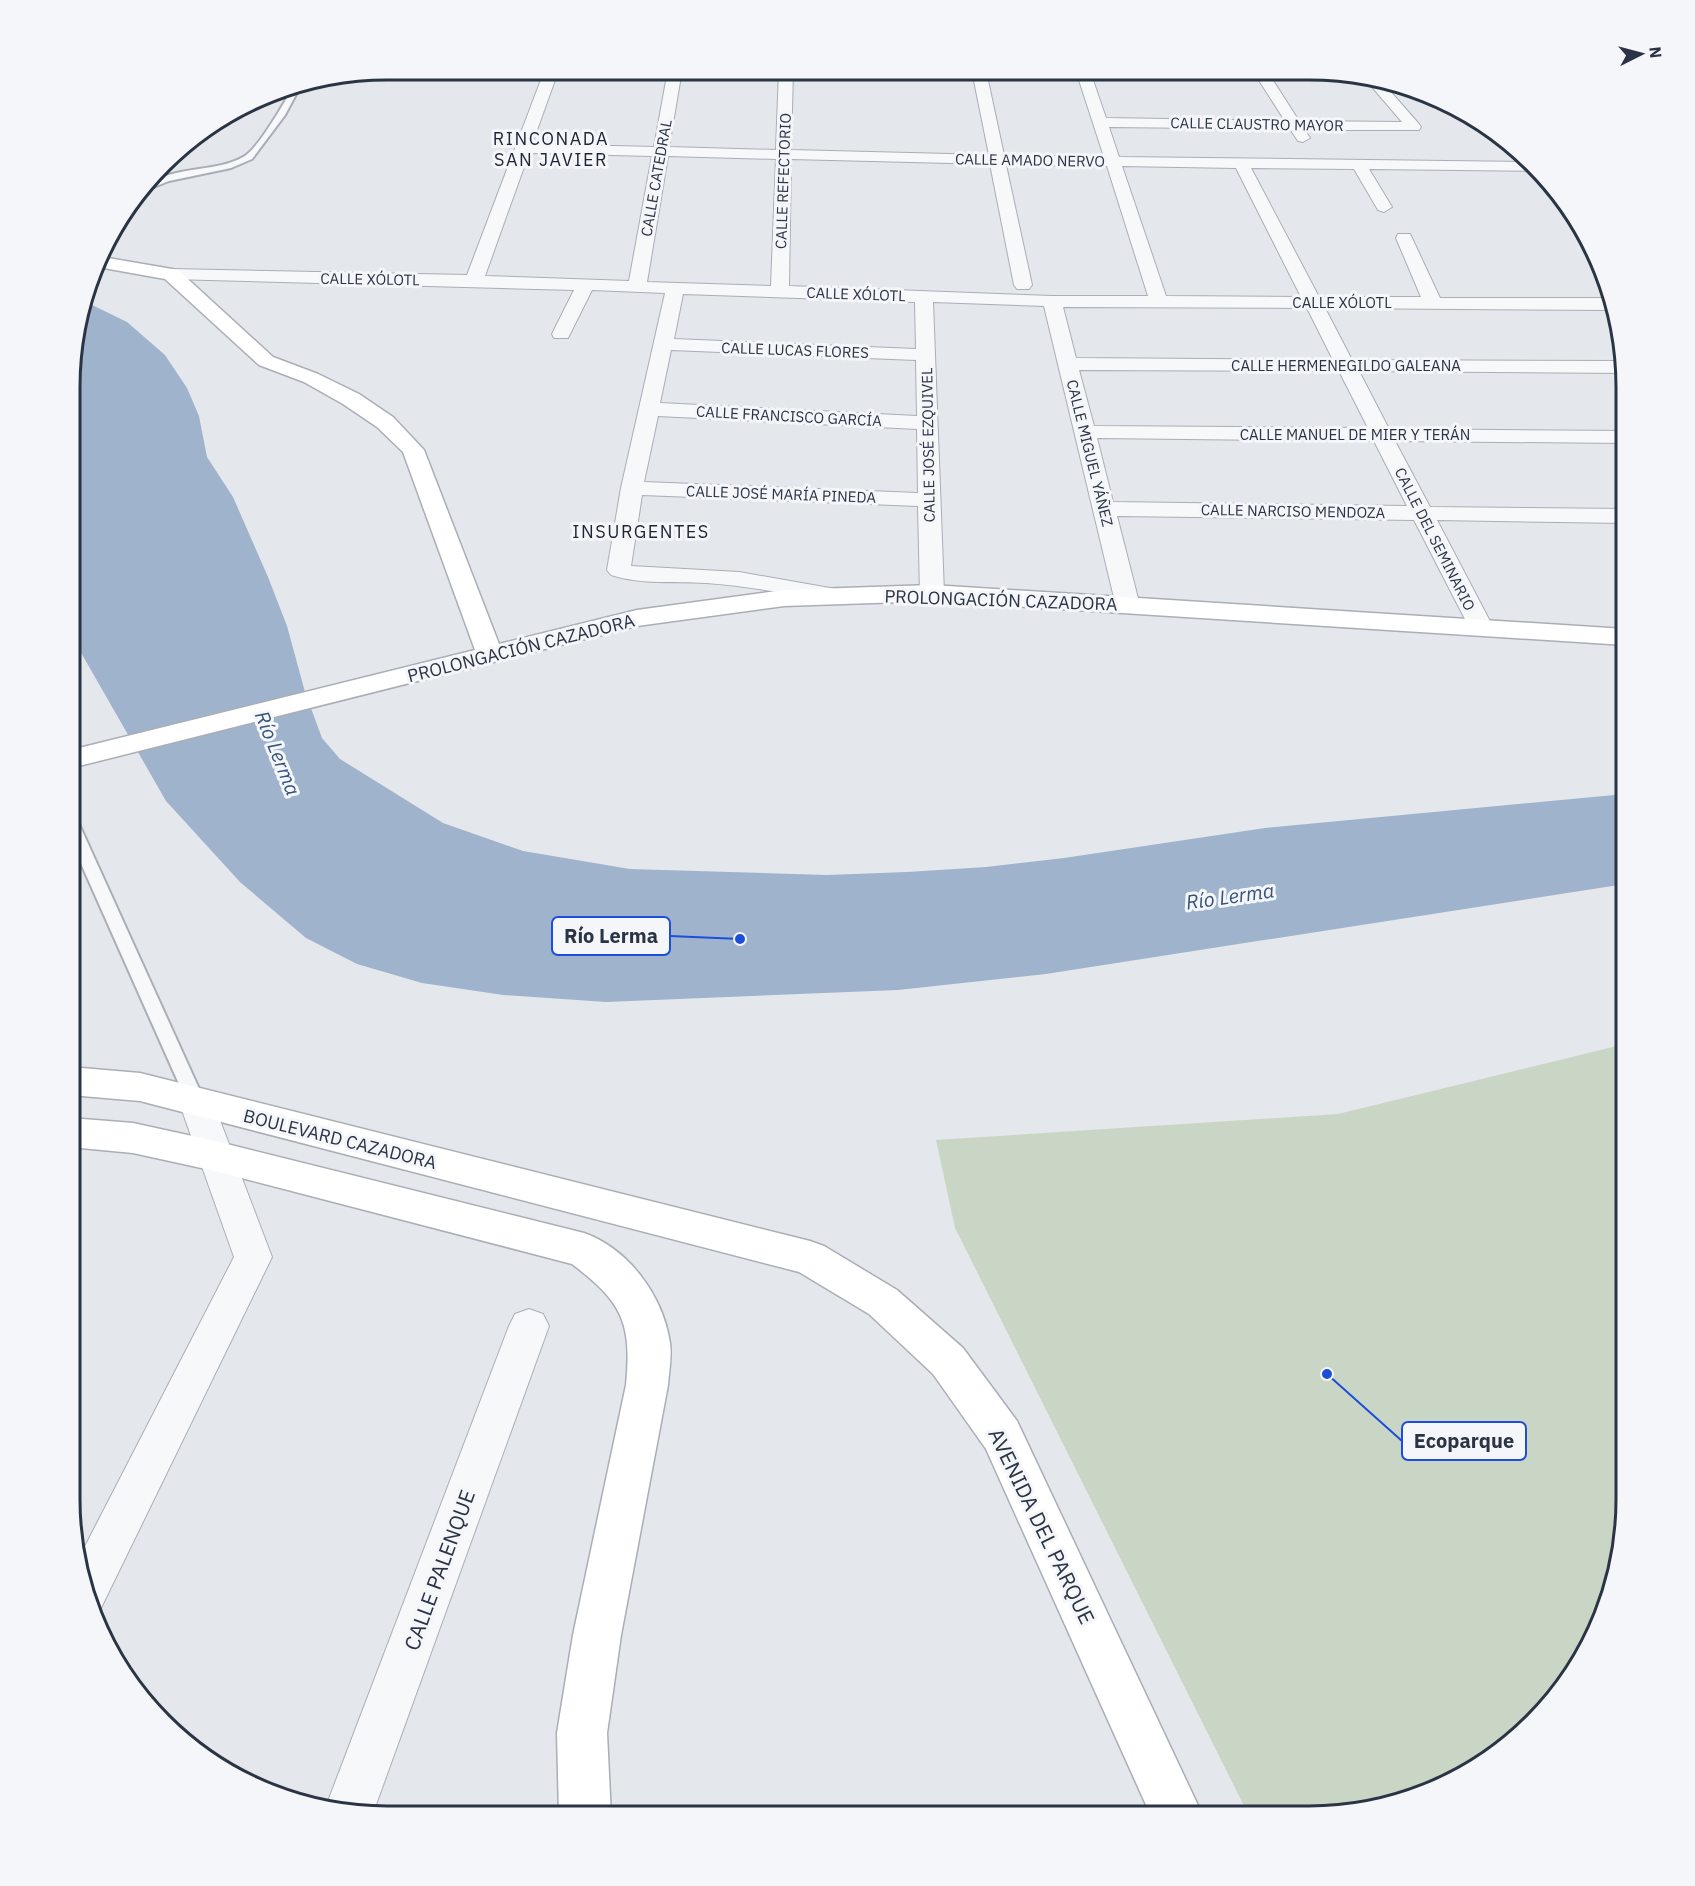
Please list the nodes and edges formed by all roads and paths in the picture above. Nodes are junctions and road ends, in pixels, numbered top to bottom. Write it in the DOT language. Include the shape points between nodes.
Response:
graph roads {
  1 [pos="548,80"];
  2 [pos="673,80"];
  3 [pos="786,80"];
  4 [pos="981,80"];
  5 [pos="1086,80"];
  6 [pos="1266,80"];
  7 [pos="1380,88"];
  8 [pos="293,94"];
  9 [pos="1100,122"];
  10 [pos="1294,125"];
  11 [pos="523,148"];
  12 [pos="661,152"];
  13 [pos="784,154"];
  14 [pos="998,159"];
  15 [pos="1113,161"];
  16 [pos="1241,163"];
  17 [pos="1320,164"];
  18 [pos="1359,165"];
  19 [pos="1524,167"];
  20 [pos="156,184"];
  21 [pos="1384,207"];
  22 [pos="1404,238"];
  23 [pos="106,263"];
  24 [pos="171,274"];
  25 [pos="474,281"];
  26 [pos="586,285"];
  27 [pos="1023,285"];
  28 [pos="637,286"];
  29 [pos="675,288"];
  30 [pos="780,291"];
  31 [pos="924,296"];
  32 [pos="1052,301"];
  33 [pos="1159,301"];
  34 [pos="1313,302"];
  35 [pos="1433,303"];
  36 [pos="1604,304"];
  37 [pos="561,334"];
  38 [pos="663,344"];
  39 [pos="926,355"];
  40 [pos="1068,364"];
  41 [pos="1345,365"];
  42 [pos="1615,367"];
  43 [pos="649,409"];
  44 [pos="928,423"];
  45 [pos="1085,432"];
  46 [pos="1381,434"];
  47 [pos="1616,436"];
  48 [pos="632,488"];
  49 [pos="930,500"];
  50 [pos="1104,509"];
  51 [pos="1422,513"];
  52 [pos="1616,516"];
  53 [pos="932,593"];
  54 [pos="838,596"];
  55 [pos="1128,606"];
  56 [pos="1481,627"];
  57 [pos="1616,636"];
  58 [pos="489,653"];
  59 [pos="80,757"];
  60 [pos="80,844"];
  61 [pos="80,1082"];
  62 [pos="196,1102"];
  63 [pos="80,1133"];
  64 [pos="215,1156"];
  65 [pos="608,1207"];
  66 [pos="529,1326"];
  67 [pos="91,1581"];
  68 [pos="351,1804"];
  69 [pos="585,1806"];
  70 [pos="1172,1806"];
  1 -- 11 [label="street"];
  2 -- 12 [label="street, CALLE CATEDRAL"];
  3 -- 13 [label="street, CALLE REFECTORIO"];
  4 -- 14 [label="street"];
  5 -- 9 [label="street"];
  6 -- 10 [label="street"];
  7 -- 10 [label="street, CALLE CLAUSTRO MAYOR" via="1414,127"];
  8 -- 20 [label="lane" via="249,157"];
  9 -- 10 [label="street, CALLE CLAUSTRO MAYOR"];
  9 -- 15 [label="street"];
  10 -- 17 [label="street"];
  11 -- 12 [label="street, CALLE AMADO NERVO"];
  11 -- 25 [label="street"];
  12 -- 13 [label="street, CALLE AMADO NERVO"];
  12 -- 28 [label="street, CALLE CATEDRAL"];
  13 -- 14 [label="street, CALLE AMADO NERVO"];
  13 -- 30 [label="street, CALLE REFECTORIO"];
  14 -- 15 [label="street, CALLE AMADO NERVO"];
  14 -- 27 [label="street"];
  15 -- 16 [label="street, CALLE AMADO NERVO"];
  15 -- 33 [label="street"];
  16 -- 17 [label="street, CALLE AMADO NERVO"];
  16 -- 34 [label="street, CALLE DEL SEMINARIO"];
  17 -- 18 [label="street, CALLE AMADO NERVO"];
  18 -- 19 [label="street, CALLE AMADO NERVO"];
  18 -- 21 [label="street"];
  22 -- 35 [label="street"];
  23 -- 24 [label="street, CALLE XÓLOTL"];
  24 -- 25 [label="street, CALLE XÓLOTL"];
  24 -- 58 [label="street" via="266,361 351,399 385,422 413,450"];
  25 -- 26 [label="street, CALLE XÓLOTL"];
  26 -- 28 [label="street, CALLE XÓLOTL"];
  26 -- 37 [label="street"];
  28 -- 29 [label="street, CALLE XÓLOTL"];
  29 -- 30 [label="street, CALLE XÓLOTL"];
  29 -- 38 [label="street"];
  30 -- 31 [label="street, CALLE XÓLOTL"];
  31 -- 32 [label="street, CALLE XÓLOTL"];
  31 -- 39 [label="street, CALLE JOSÉ EZQUIVEL"];
  32 -- 33 [label="street, CALLE XÓLOTL"];
  32 -- 40 [label="street, CALLE MIGUEL YÁÑEZ"];
  33 -- 34 [label="street, CALLE XÓLOTL"];
  34 -- 35 [label="street, CALLE XÓLOTL"];
  34 -- 41 [label="street, CALLE DEL SEMINARIO"];
  35 -- 36 [label="street, CALLE XÓLOTL"];
  38 -- 39 [label="street, CALLE LUCAS FLORES"];
  38 -- 43 [label="street"];
  39 -- 44 [label="street, CALLE JOSÉ EZQUIVEL"];
  40 -- 41 [label="street, CALLE HERMENEGILDO GALEANA"];
  40 -- 45 [label="street, CALLE MIGUEL YÁÑEZ"];
  41 -- 42 [label="street, CALLE HERMENEGILDO GALEANA"];
  41 -- 46 [label="street, CALLE DEL SEMINARIO"];
  43 -- 44 [label="street, CALLE FRANCISCO GARCÍA"];
  43 -- 48 [label="street"];
  44 -- 49 [label="street, CALLE JOSÉ EZQUIVEL"];
  45 -- 46 [label="street, CALLE MANUEL DE MIER Y TERÁN"];
  45 -- 50 [label="street, CALLE MIGUEL YÁÑEZ"];
  46 -- 47 [label="street, CALLE MANUEL DE MIER Y TERÁN"];
  46 -- 51 [label="street, CALLE DEL SEMINARIO"];
  48 -- 49 [label="street, CALLE JOSÉ MARÍA PINEDA"];
  48 -- 54 [label="street" via="619,570 629,574 755,580"];
  49 -- 53 [label="street, CALLE JOSÉ EZQUIVEL"];
  50 -- 51 [label="street, CALLE NARCISO MENDOZA"];
  50 -- 55 [label="street, CALLE MIGUEL YÁÑEZ"];
  51 -- 52 [label="street, CALLE NARCISO MENDOZA"];
  51 -- 56 [label="street, CALLE DEL SEMINARIO"];
  53 -- 54 [label="street, PROLONGACIÓN CAZADORA"];
  53 -- 55 [label="street, PROLONGACIÓN CAZADORA"];
  54 -- 58 [label="street, PROLONGACIÓN CAZADORA" via="784,598 637,618"];
  55 -- 56 [label="street, PROLONGACIÓN CAZADORA"];
  56 -- 57 [label="street, PROLONGACIÓN CAZADORA"];
  58 -- 59 [label="street, PROLONGACIÓN CAZADORA"];
  60 -- 62 [label="lane"];
  61 -- 62 [label="street, BOULEVARD CAZADORA" via="140,1087"];
  62 -- 64 [label="street"];
  62 -- 65 [label="street, BOULEVARD CAZADORA"];
  63 -- 64 [label="street" via="133,1138"];
  64 -- 67 [label="street" via="253,1257"];
  64 -- 69 [label="street" via="584,1250 616,1274 638,1305 649,1343 647,1385 597,1635 582,1734"];
  65 -- 70 [label="street, AVENIDA DEL PARQUE" via="810,1258 883,1302 948,1361 1002,1435"];
  66 -- 68 [label="street, CALLE PALENQUE"];
}
